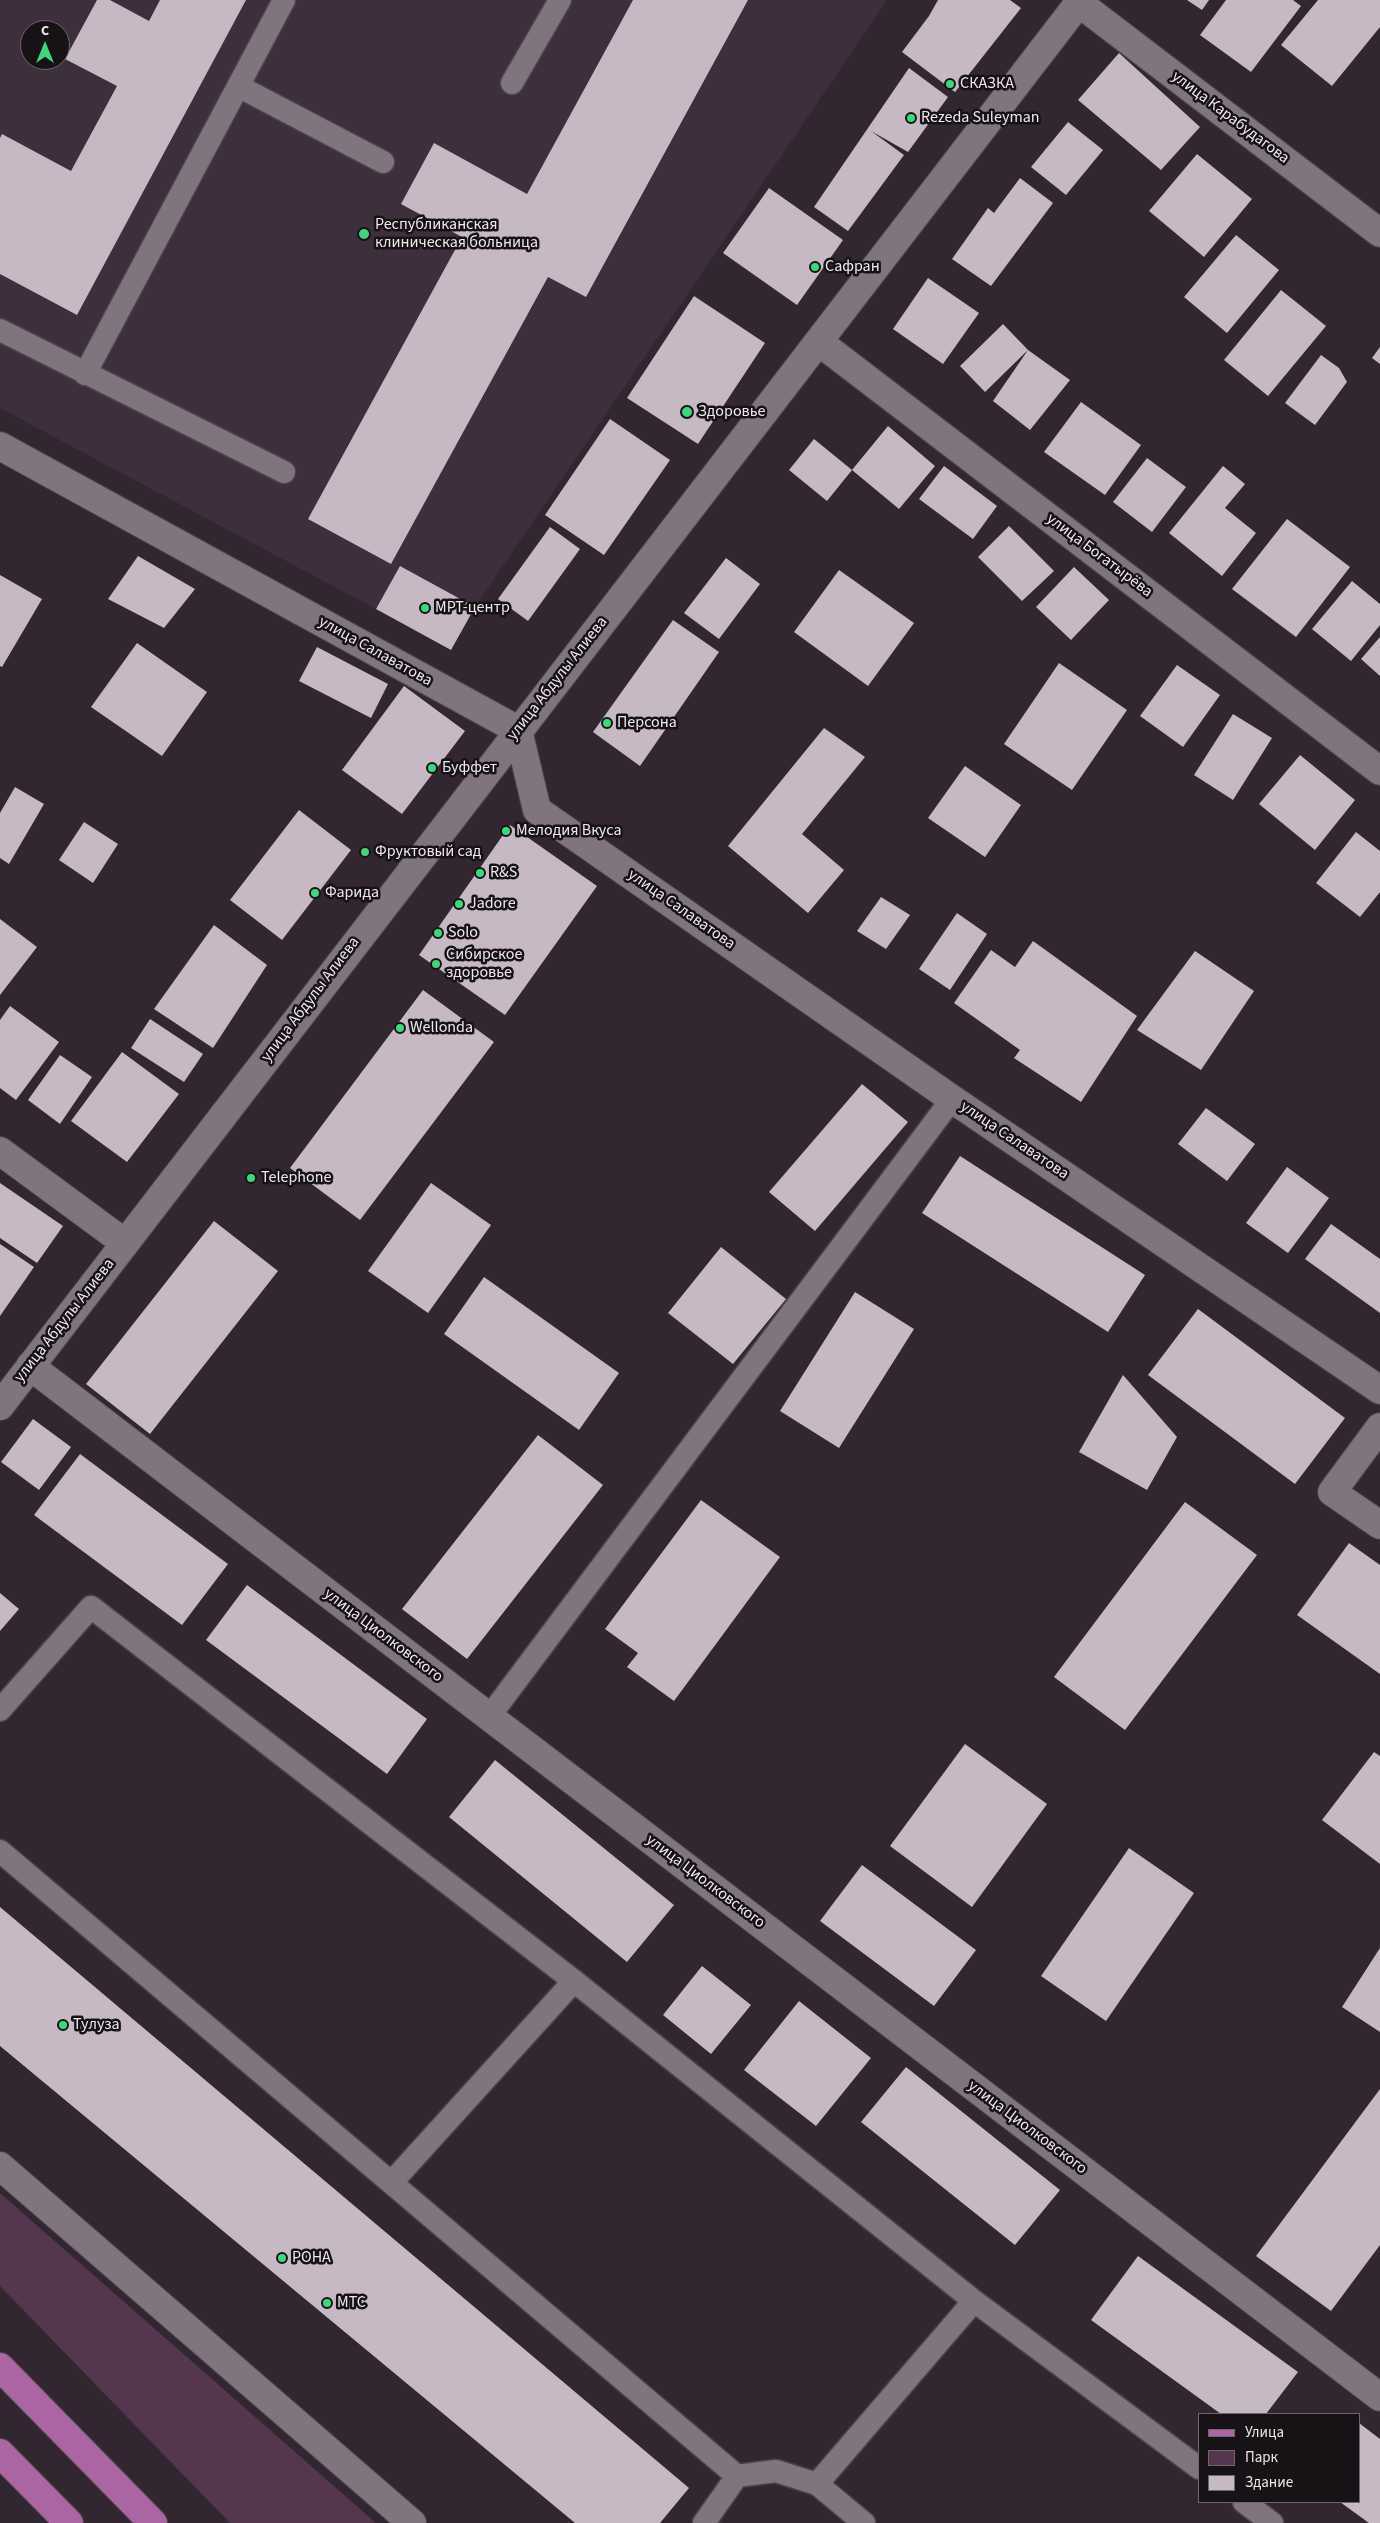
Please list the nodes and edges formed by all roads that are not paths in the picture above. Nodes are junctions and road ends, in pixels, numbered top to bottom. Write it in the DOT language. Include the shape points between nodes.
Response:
graph roads {
  1 [pos="284,0"];
  2 [pos="560,0"];
  3 [pos="1080,1"];
  4 [pos="512,83"];
  5 [pos="238,86"];
  6 [pos="383,162"];
  7 [pos="1380,233"];
  8 [pos="0,330"];
  9 [pos="819,342"];
  10 [pos="84,374"];
  11 [pos="0,446"];
  12 [pos="284,472"];
  13 [pos="518,730"];
  14 [pos="1380,771"];
  15 [pos="952,1099"];
  16 [pos="0,1150"];
  17 [pos="125,1243"];
  18 [pos="30,1366"];
  19 [pos="1380,1390"];
  20 [pos="0,1406"];
  21 [pos="1380,1427"];
  22 [pos="1380,1525"];
  23 [pos="0,1710"];
  24 [pos="489,1717"];
  25 [pos="0,1851"];
  26 [pos="574,1981"];
  27 [pos="0,2166"];
  28 [pos="392,2182"];
  29 [pos="974,2301"];
  30 [pos="0,2367"];
  31 [pos="1380,2397"];
  32 [pos="0,2453"];
  33 [pos="1198,2467"];
  34 [pos="737,2476"];
  35 [pos="817,2484"];
  36 [pos="1245,2503"];
  37 [pos="69,2523"];
  38 [pos="153,2523"];
  39 [pos="412,2523"];
  40 [pos="704,2523"];
  41 [pos="864,2523"];
  42 [pos="1272,2523"];
  1 -- 5 [label="lane"];
  2 -- 4 [label="lane"];
  3 -- 7 [label="street, улица Карабудагова"];
  3 -- 9 [label="street, улица Абдулы Алиева"];
  5 -- 6 [label="lane"];
  5 -- 10 [label="lane"];
  8 -- 10 [label="lane"];
  9 -- 13 [label="street, улица Абдулы Алиева"];
  9 -- 14 [label="street, улица Богатырёва"];
  10 -- 12 [label="lane"];
  11 -- 13 [label="street, улица Салаватова"];
  13 -- 15 [label="street, улица Салаватова" via="537,810"];
  13 -- 17 [label="street, улица Абдулы Алиева"];
  15 -- 19 [label="street, улица Салаватова"];
  15 -- 24 [label="lane"];
  16 -- 17 [label="street"];
  17 -- 18 [label="street, улица Абдулы Алиева"];
  18 -- 20 [label="street, улица Абдулы Алиева"];
  18 -- 24 [label="street, улица Циолковского"];
  21 -- 22 [label="street" via="1332,1492"];
  23 -- 26 [label="lane" via="91,1607"];
  24 -- 31 [label="street, улица Циолковского"];
  25 -- 28 [label="lane"];
  26 -- 28 [label="lane"];
  26 -- 29 [label="lane"];
  27 -- 39 [label="street"];
  28 -- 34 [label="lane"];
  29 -- 33 [label="lane"];
  29 -- 35 [label="lane"];
  30 -- 38 [label="main road"];
  32 -- 37 [label="main road"];
  34 -- 35 [label="lane" via="776,2471"];
  34 -- 40 [label="lane"];
  35 -- 41 [label="lane"];
  36 -- 42 [label="lane"];
}
